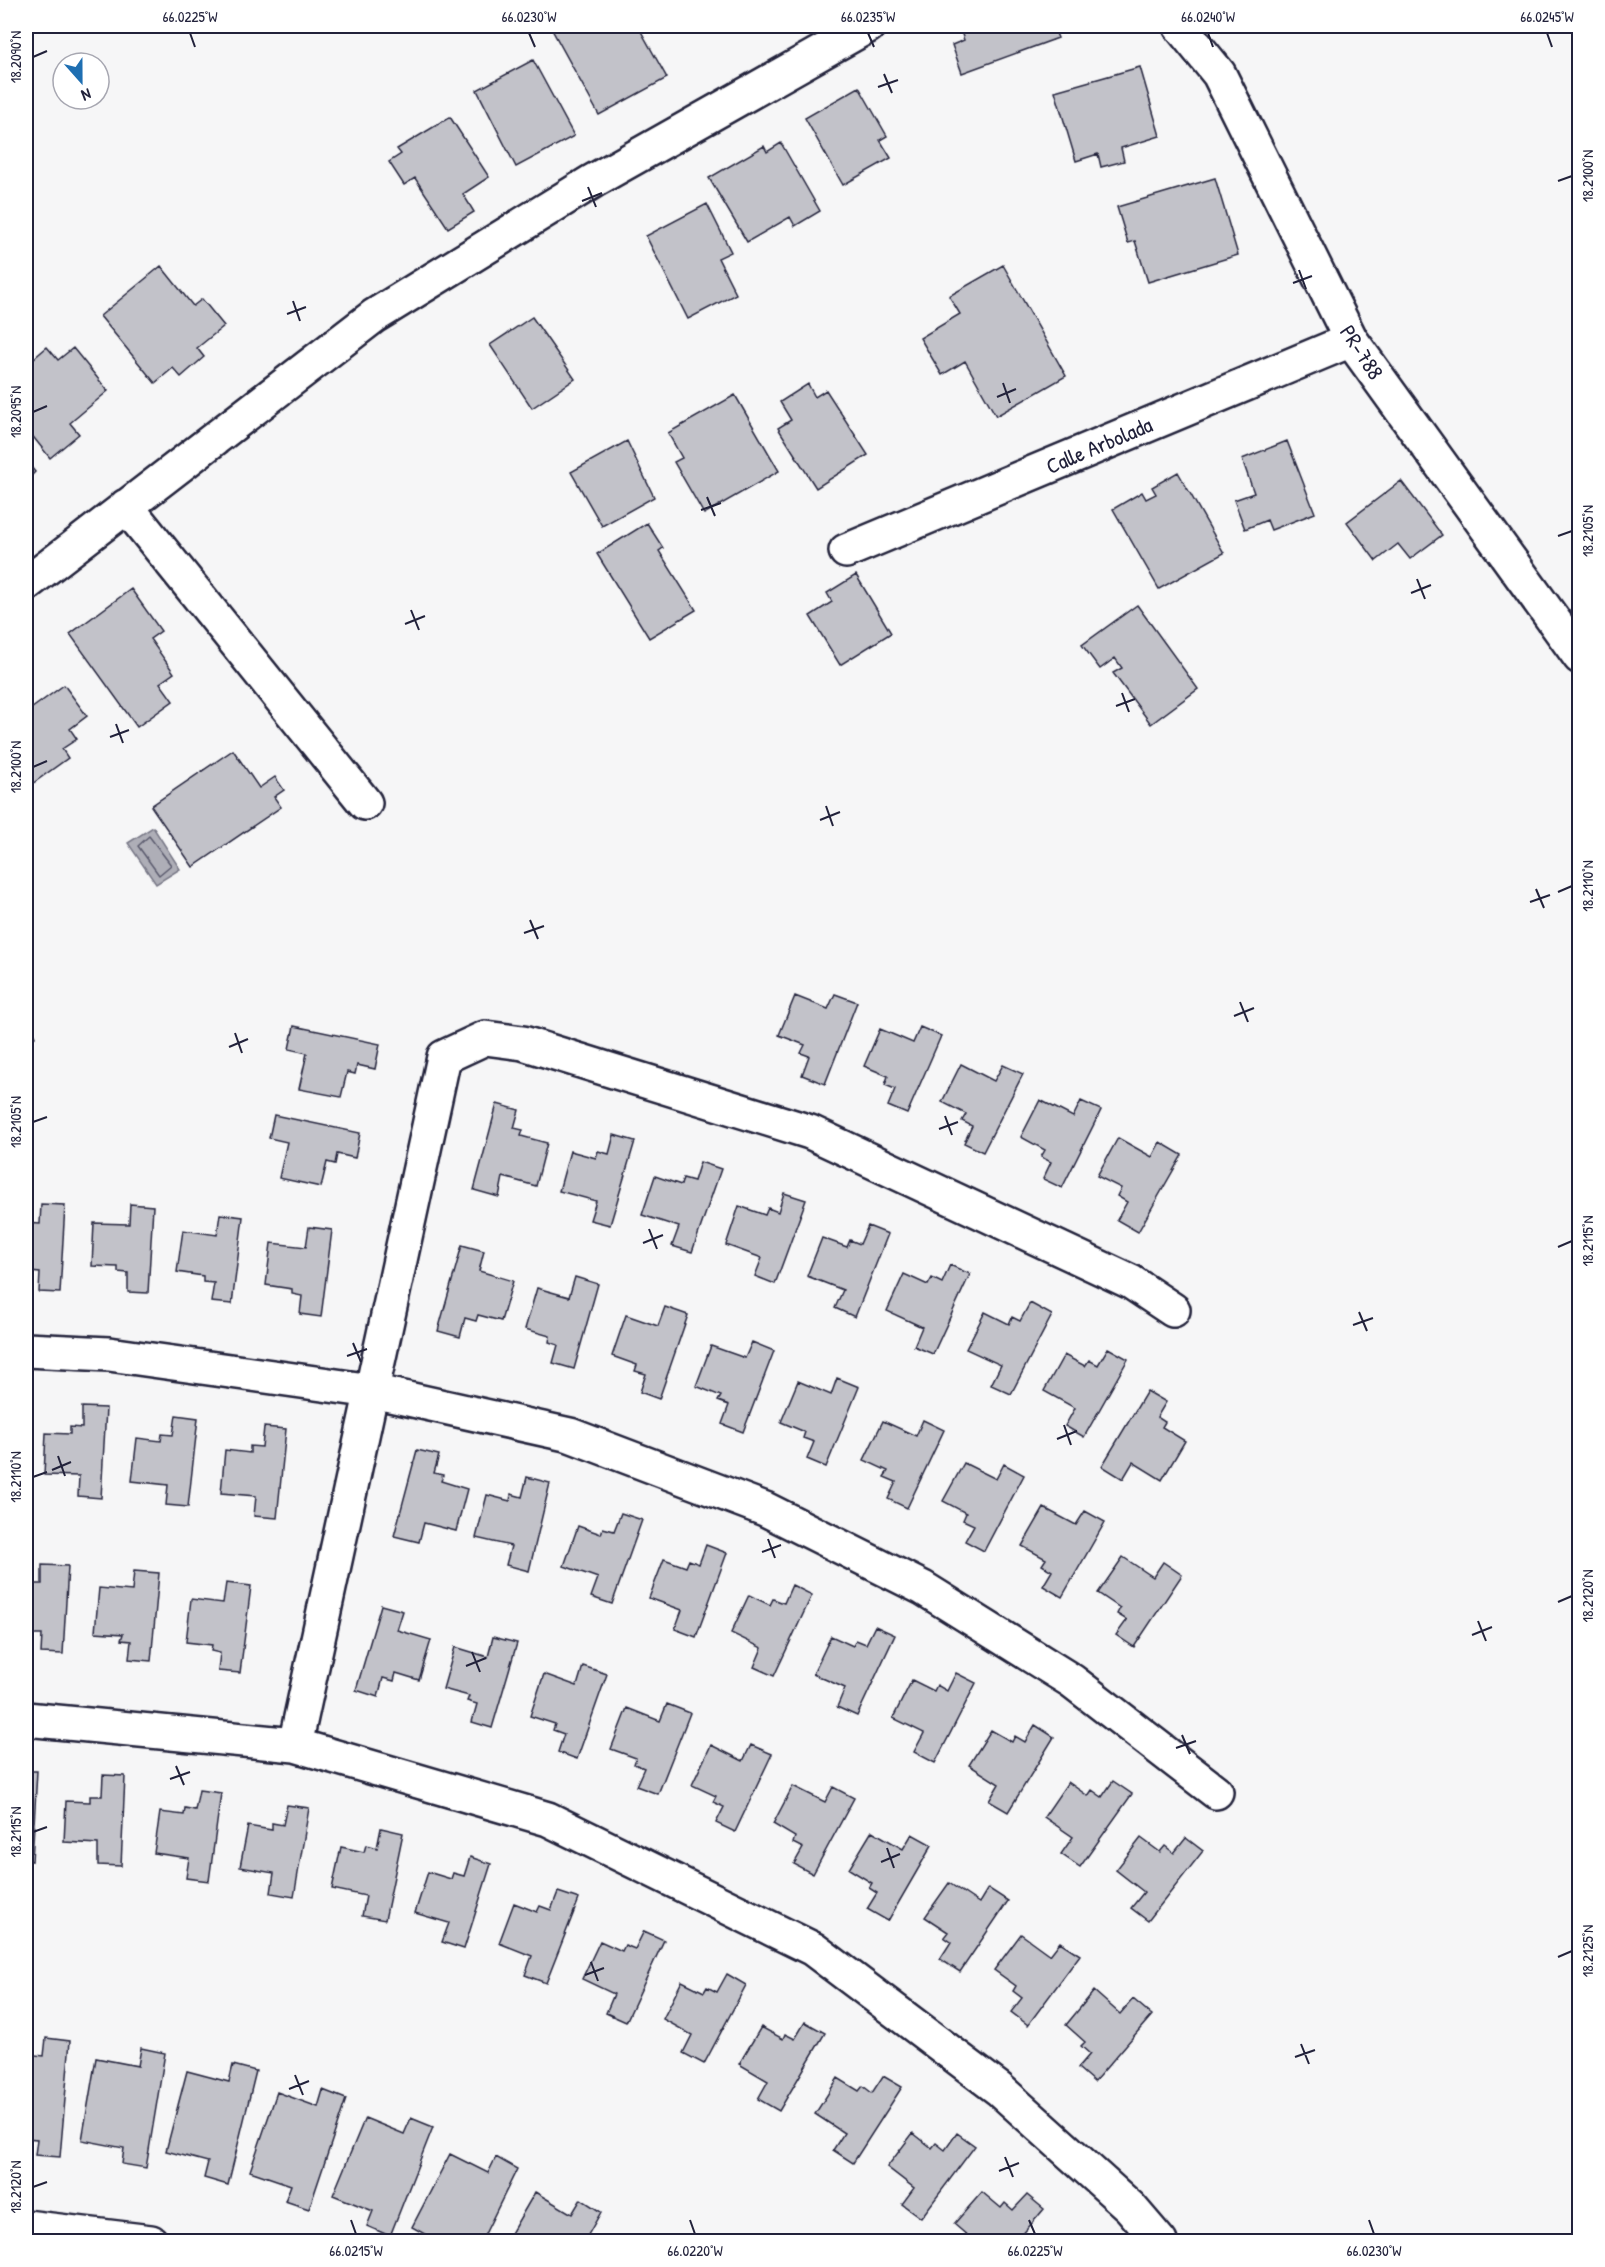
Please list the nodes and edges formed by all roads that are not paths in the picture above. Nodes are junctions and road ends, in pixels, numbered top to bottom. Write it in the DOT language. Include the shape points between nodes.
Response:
graph roads {
  1 [pos="868,26"];
  2 [pos="1180,26"];
  3 [pos="1352,340"];
  4 [pos="126,506"];
  5 [pos="846,551"];
  6 [pos="26,584"];
  7 [pos="1580,657"];
  8 [pos="365,803"];
  9 [pos="1173,1310"];
  10 [pos="26,1350"];
  11 [pos="372,1391"];
  12 [pos="26,1719"];
  13 [pos="296,1745"];
  14 [pos="1216,1792"];
  15 [pos="26,2227"];
  16 [pos="151,2241"];
  17 [pos="1160,2241"];
  1 -- 4 [label="street" via="593,181 374,316"];
  2 -- 3 [label="street, PR-788 / PR-788" via="1219,74"];
  3 -- 5 [label="street, Calle Arbolada"];
  3 -- 7 [label="street, PR-788 / PR-788"];
  4 -- 6 [label="street"];
  4 -- 8 [label="street"];
  9 -- 11 [label="street" via="1131,1282 810,1132 523,1043 485,1038 444,1057"];
  10 -- 11 [label="street" via="109,1354"];
  11 -- 13 [label="street"];
  11 -- 14 [label="street" via="570,1436 765,1509 933,1594 1071,1681"];
  12 -- 13 [label="street"];
  13 -- 17 [label="street" via="548,1819 813,1949 999,2089 1130,2207"];
  15 -- 16 [label="street"];
}
